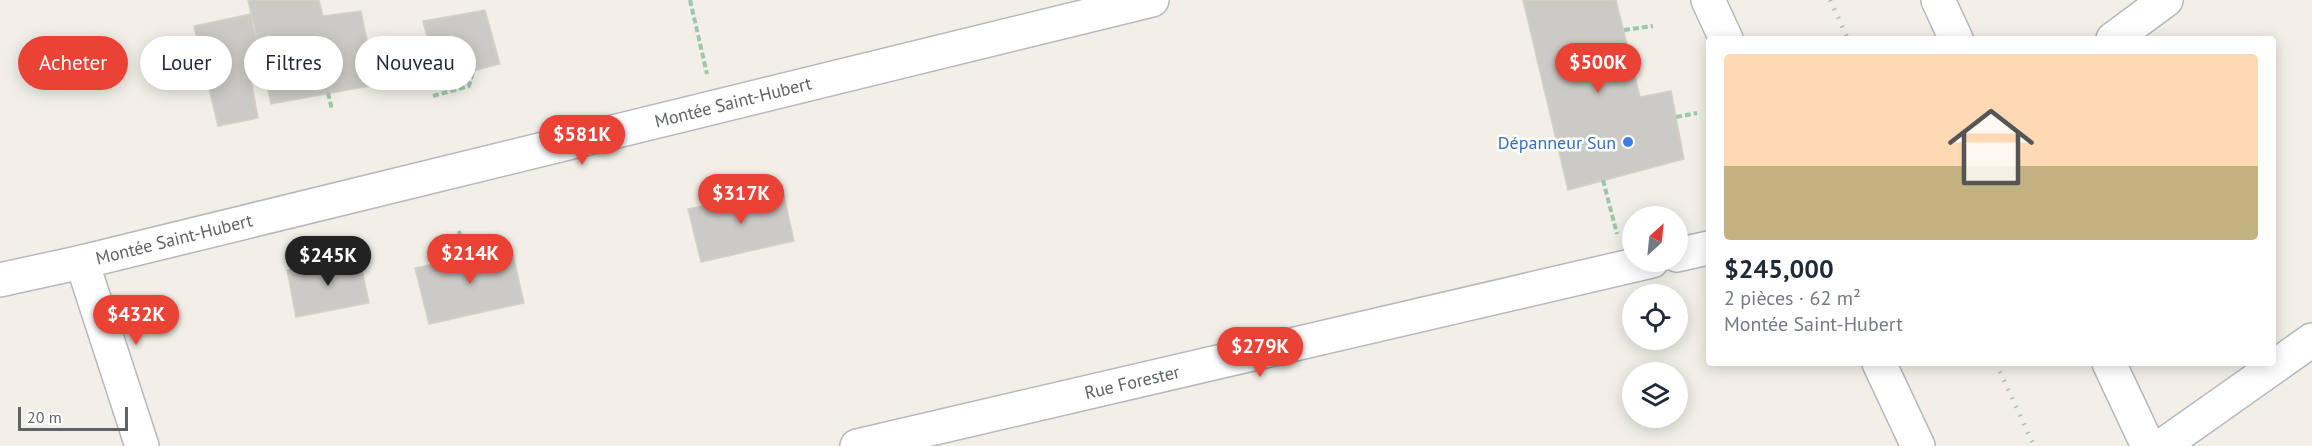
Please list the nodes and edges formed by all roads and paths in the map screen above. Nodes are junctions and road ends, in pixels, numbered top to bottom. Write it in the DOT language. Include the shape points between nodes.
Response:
graph roads {
  1 [pos="690,0"];
  2 [pos="1152,0"];
  3 [pos="1708,0"];
  4 [pos="1938,0"];
  5 [pos="2166,0"];
  6 [pos="1653,26"];
  7 [pos="1624,30"];
  8 [pos="1725,36"];
  9 [pos="1955,36"];
  10 [pos="2117,36"];
  11 [pos="455,90"];
  12 [pos="328,93"];
  13 [pos="433,96"];
  14 [pos="714,107"];
  15 [pos="332,110"];
  16 [pos="1697,113"];
  17 [pos="1676,117"];
  18 [pos="1603,180"];
  19 [pos="1622,224"];
  20 [pos="459,231"];
  21 [pos="1706,248"];
  22 [pos="1688,253"];
  23 [pos="464,257"];
  24 [pos="82,262"];
  25 [pos="1622,268"];
  26 [pos="0,280"];
  27 [pos="2312,340"];
  28 [pos="2276,365"];
  29 [pos="1880,366"];
  30 [pos="2110,366"];
  31 [pos="2275,366"];
  32 [pos="142,446"];
  33 [pos="857,446"];
  34 [pos="1918,446"];
  35 [pos="2148,446"];
  36 [pos="2162,446"];
  1 -- 14 [label="path"];
  2 -- 14 [label="street, Montée Saint-Hubert"];
  3 -- 8 [label="street"];
  4 -- 9 [label="street"];
  5 -- 10 [label="street"];
  6 -- 7 [label="path"];
  11 -- 13 [label="path"];
  12 -- 15 [label="path"];
  14 -- 24 [label="street, Montée Saint-Hubert"];
  16 -- 17 [label="path"];
  18 -- 19 [label="path"];
  20 -- 23 [label="path"];
  21 -- 22 [label="street"];
  24 -- 26 [label="street, Montée Saint-Hubert"];
  24 -- 32 [label="street"];
  25 -- 33 [label="street, Rue Forester"];
  27 -- 28 [label="street"];
  29 -- 34 [label="street"];
  30 -- 35 [label="street"];
  31 -- 36 [label="street"];
}
